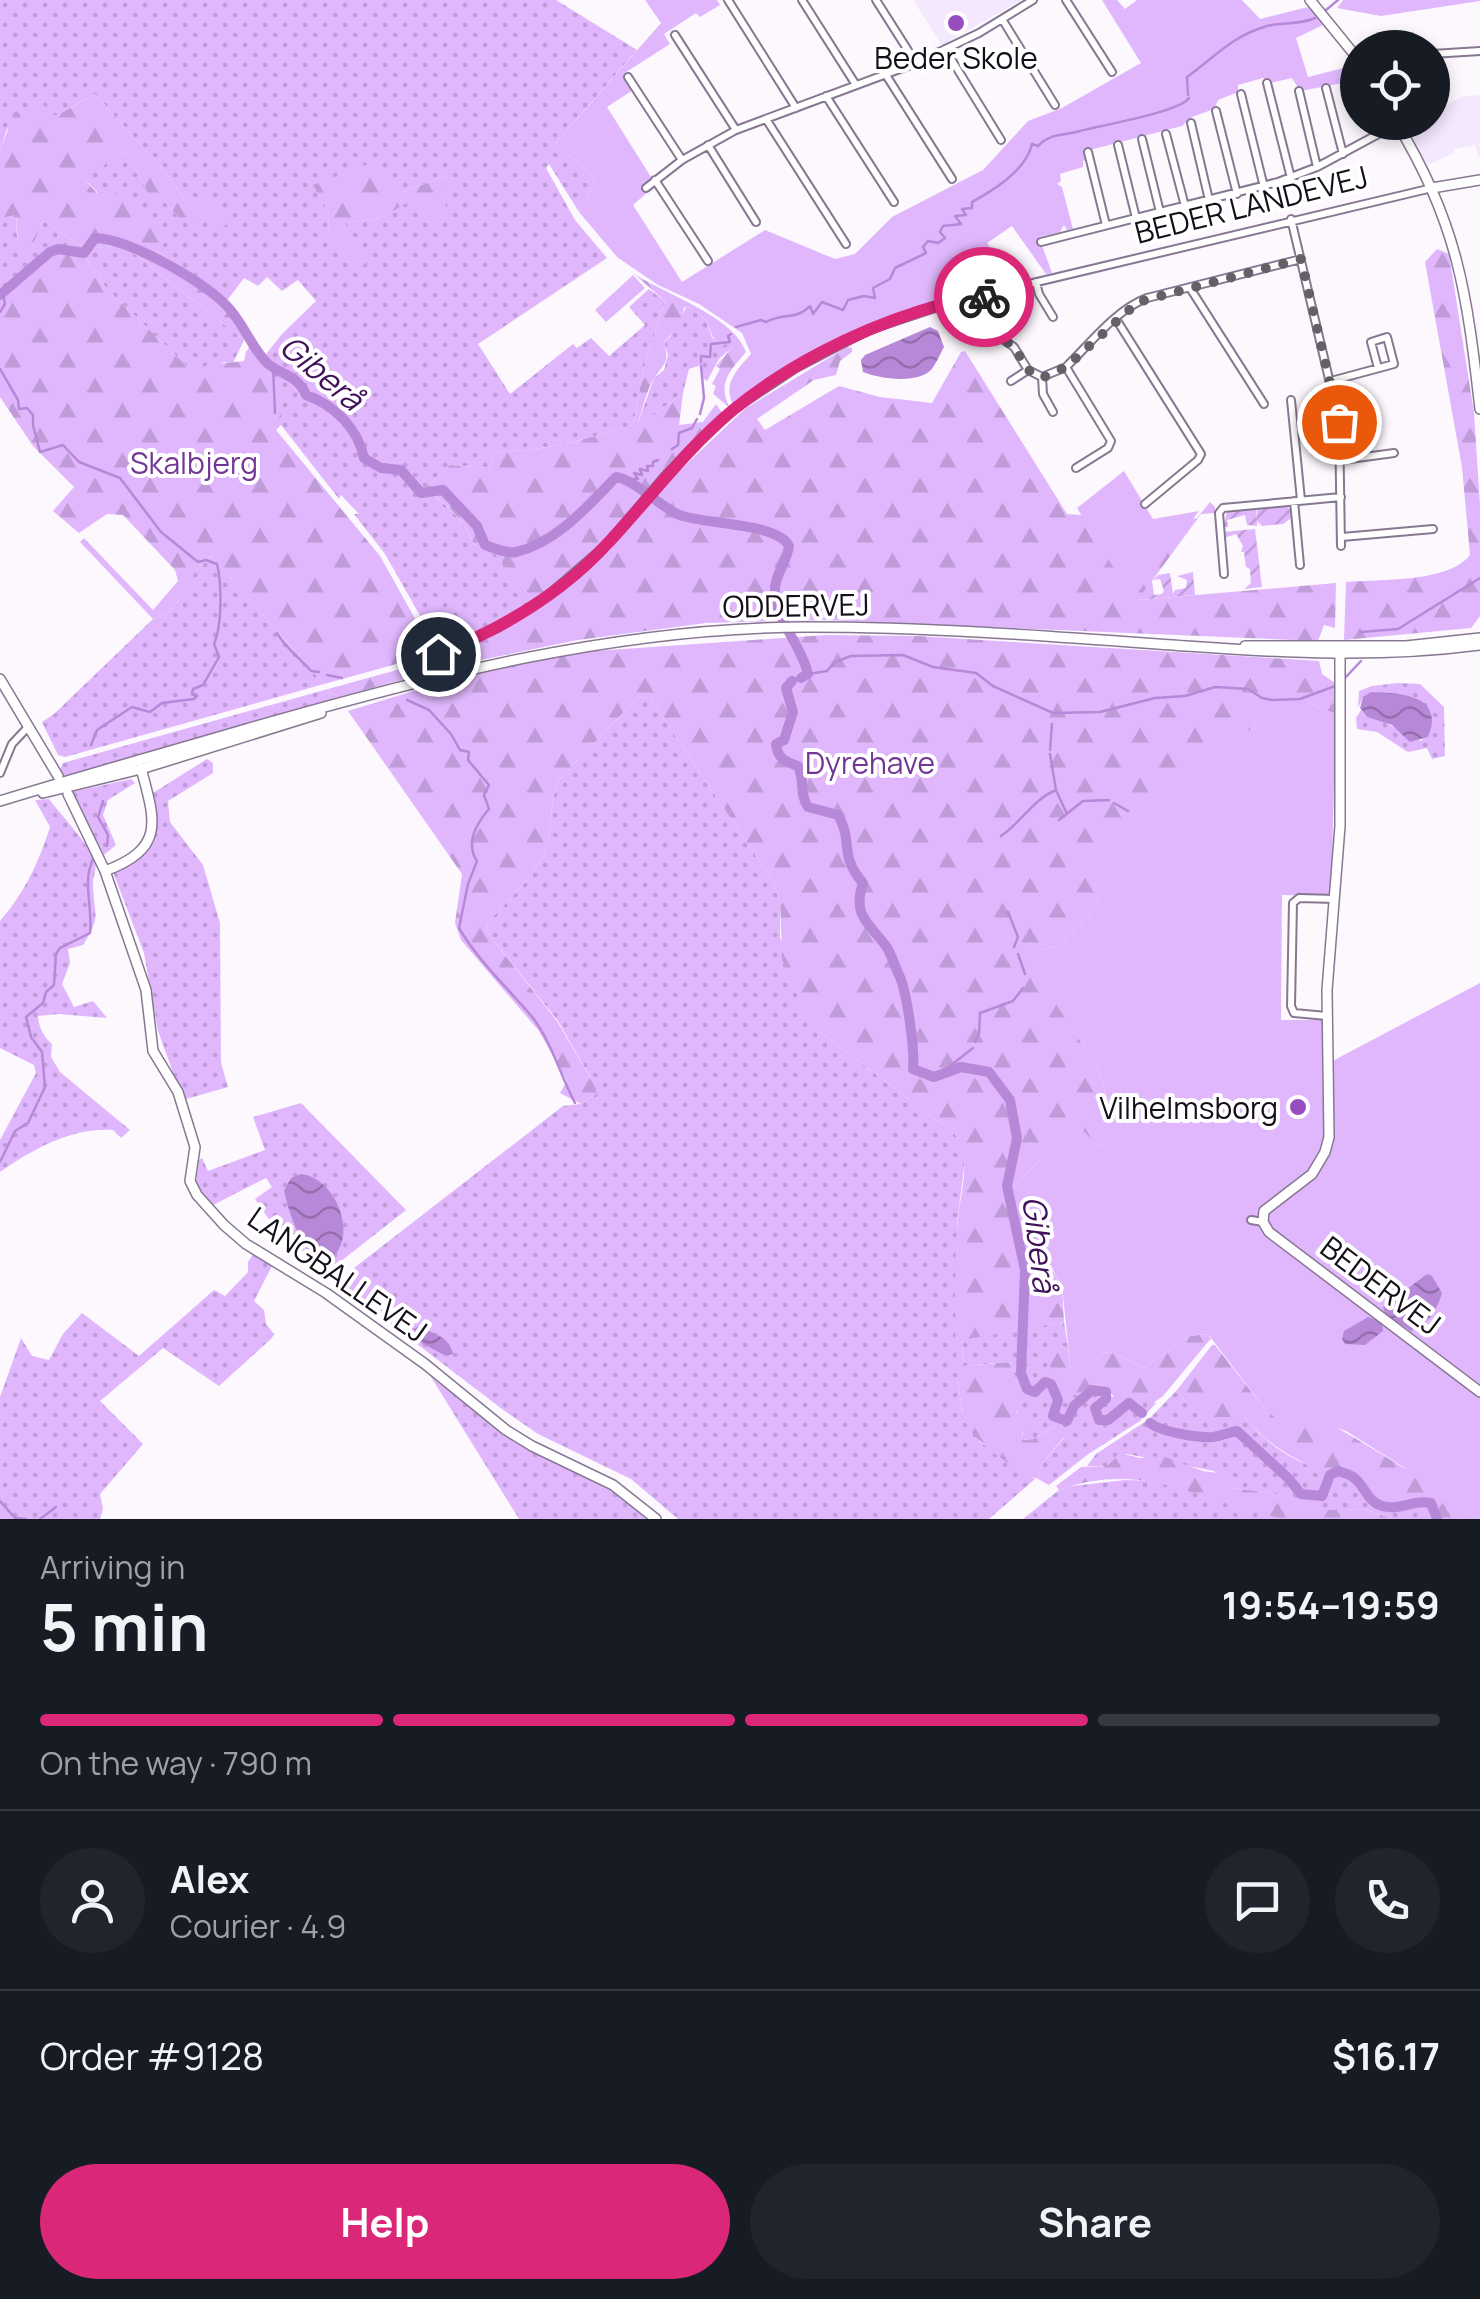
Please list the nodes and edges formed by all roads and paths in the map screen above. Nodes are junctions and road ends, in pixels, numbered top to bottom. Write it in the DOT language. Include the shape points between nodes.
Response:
graph roads {
  1 [pos="728,0"];
  2 [pos="802,0"];
  3 [pos="876,0"];
  4 [pos="1033,0"];
  5 [pos="1066,0"];
  6 [pos="1310,0"];
  7 [pos="1002,19"];
  8 [pos="675,35"];
  9 [pos="1340,37"];
  10 [pos="945,50"];
  11 [pos="1480,51"];
  12 [pos="1450,53"];
  13 [pos="916,63"];
  14 [pos="1112,72"];
  15 [pos="886,74"];
  16 [pos="628,77"];
  17 [pos="1267,83"];
  18 [pos="856,85"];
  19 [pos="1326,88"];
  20 [pos="1298,91"];
  21 [pos="1241,94"];
  22 [pos="826,96"];
  23 [pos="1055,106"];
  24 [pos="796,108"];
  25 [pos="1216,111"];
  26 [pos="766,119"];
  27 [pos="1191,123"];
  28 [pos="736,130"];
  29 [pos="1166,134"];
  30 [pos="1142,139"];
  31 [pos="1001,140"];
  32 [pos="1366,140"];
  33 [pos="1405,140"];
  34 [pos="708,144"];
  35 [pos="1118,145"];
  36 [pos="1088,152"];
  37 [pos="1342,154"];
  38 [pos="682,160"];
  39 [pos="1317,167"];
  40 [pos="1291,178"];
  41 [pos="952,179"];
  42 [pos="655,180"];
  43 [pos="1480,180"];
  44 [pos="1264,187"];
  45 [pos="646,188"];
  46 [pos="1432,188"];
  47 [pos="1237,194"];
  48 [pos="1209,200"];
  49 [pos="894,202"];
  50 [pos="1185,206"];
  51 [pos="1160,212"];
  52 [pos="1136,218"];
  53 [pos="1291,220"];
  54 [pos="756,222"];
  55 [pos="1106,226"];
  56 [pos="1041,242"];
  57 [pos="846,244"];
  58 [pos="1301,259"];
  59 [pos="708,261"];
  60 [pos="1036,282"];
  61 [pos="1190,288"];
  62 [pos="984,294"];
  63 [pos="1053,317"];
  64 [pos="1116,319"];
  65 [pos="1476,342"];
  66 [pos="1066,367"];
  67 [pos="1378,368"];
  68 [pos="1028,370"];
  69 [pos="1042,378"];
  70 [pos="1011,381"];
  71 [pos="1331,381"];
  72 [pos="1292,400"];
  73 [pos="1264,404"];
  74 [pos="1480,409"];
  75 [pos="1054,412"];
  76 [pos="1394,454"];
  77 [pos="1342,460"];
  78 [pos="1076,468"];
  79 [pos="1341,497"];
  80 [pos="1298,500"];
  81 [pos="1145,504"];
  82 [pos="1434,528"];
  83 [pos="1300,566"];
  84 [pos="1224,574"];
  85 [pos="1480,636"];
  86 [pos="1480,646"];
  87 [pos="1340,651"];
  88 [pos="438,654"];
  89 [pos="0,679"];
  90 [pos="28,727"];
  91 [pos="140,765"];
  92 [pos="0,773"];
  93 [pos="58,776"];
  94 [pos="68,794"];
  95 [pos="0,802"];
  96 [pos="105,872"];
  97 [pos="1335,899"];
  98 [pos="1327,1016"];
  99 [pos="1263,1217"];
  100 [pos="1251,1220"];
  101 [pos="1480,1392"];
  102 [pos="656,1519"];
  1 -- 24 [label="street"];
  2 -- 18 [label="street"];
  3 -- 13 [label="street"];
  4 -- 7 [label="street"];
  5 -- 14 [label="street"];
  6 -- 9 [label="street"];
  7 -- 10 [label="street"];
  7 -- 23 [label="street"];
  8 -- 28 [label="street"];
  10 -- 13 [label="street"];
  10 -- 31 [label="street"];
  11 -- 12 [label="street"];
  13 -- 15 [label="street"];
  15 -- 18 [label="street"];
  15 -- 41 [label="street"];
  16 -- 38 [label="street"];
  17 -- 40 [label="street"];
  18 -- 22 [label="street"];
  19 -- 37 [label="street"];
  20 -- 39 [label="street"];
  21 -- 44 [label="street"];
  22 -- 24 [label="street"];
  22 -- 49 [label="street"];
  24 -- 26 [label="street"];
  25 -- 47 [label="street"];
  26 -- 28 [label="street"];
  26 -- 57 [label="street"];
  27 -- 48 [label="street"];
  28 -- 34 [label="street"];
  29 -- 50 [label="street"];
  30 -- 51 [label="street"];
  32 -- 37 [label="street"];
  33 -- 46 [label="street"];
  34 -- 38 [label="street"];
  34 -- 54 [label="street"];
  35 -- 52 [label="street"];
  36 -- 55 [label="street"];
  37 -- 39 [label="street"];
  38 -- 42 [label="street"];
  39 -- 40 [label="street"];
  40 -- 44 [label="street"];
  42 -- 45 [label="street"];
  42 -- 59 [label="street"];
  43 -- 46 [label="street, BEDER LANDEVEJ"];
  44 -- 47 [label="street"];
  46 -- 53 [label="street, BEDER LANDEVEJ"];
  46 -- 65 [label="street" via="1460,266"];
  47 -- 48 [label="street"];
  48 -- 50 [label="street"];
  50 -- 51 [label="street"];
  51 -- 52 [label="street"];
  52 -- 55 [label="street"];
  53 -- 58 [label="street"];
  53 -- 60 [label="street, BEDER LANDEVEJ"];
  55 -- 56 [label="street"];
  58 -- 61 [label="street"];
  58 -- 71 [label="street"];
  60 -- 62 [label="street, BEDER LANDEVEJ"];
  60 -- 63 [label="street"];
  61 -- 64 [label="street" via="1138,302"];
  61 -- 73 [label="street"];
  62 -- 68 [label="street" via="998,336"];
  62 -- 88 [label="street, BEDER LANDEVEJ" via="880,325 796,368 733,410 674,465 606,545 542,601"];
  64 -- 66 [label="street"];
  64 -- 81 [label="street" via="1201,454"];
  65 -- 74 [label="street"];
  66 -- 69 [label="street"];
  66 -- 78 [label="street" via="1111,441"];
  67 -- 67 [label="street" via="1394,364 1387,338 1372,342"];
  67 -- 71 [label="street"];
  68 -- 69 [label="street"];
  68 -- 70 [label="street"];
  69 -- 75 [label="street" via="1042,394"];
  71 -- 77 [label="street"];
  72 -- 80 [label="street"];
  76 -- 77 [label="street"];
  77 -- 79 [label="street"];
  79 -- 80 [label="street"];
  79 -- 82 [label="street" via="1342,542"];
  80 -- 83 [label="street"];
  80 -- 84 [label="street" via="1220,510"];
  85 -- 87 [label="street, ODDERVEJ"];
  86 -- 87 [label="street, ODDERVEJ" via="1399,654"];
  87 -- 91 [label="street, ODDERVEJ" via="900,628 686,634 541,653"];
  87 -- 97 [label="street"];
  89 -- 90 [label="street"];
  90 -- 92 [label="street"];
  90 -- 93 [label="street"];
  91 -- 95 [label="street, ODDERVEJ"];
  91 -- 96 [label="street" via="152,836 137,856"];
  94 -- 96 [label="street, LANGBALLEVEJ"];
  96 -- 102 [label="street, LANGBALLEVEJ" via="146,990 153,1052 178,1092 196,1147 190,1181 197,1195 246,1244 326,1293 506,1430 614,1485"];
  97 -- 98 [label="street"];
  97 -- 98 [label="street" via="1293,903 1291,1006 1294,1013"];
  98 -- 99 [label="street" via="1325,1152 1312,1174"];
  99 -- 100 [label="street"];
  99 -- 101 [label="street, BEDERVEJ" via="1269,1232"];
}
